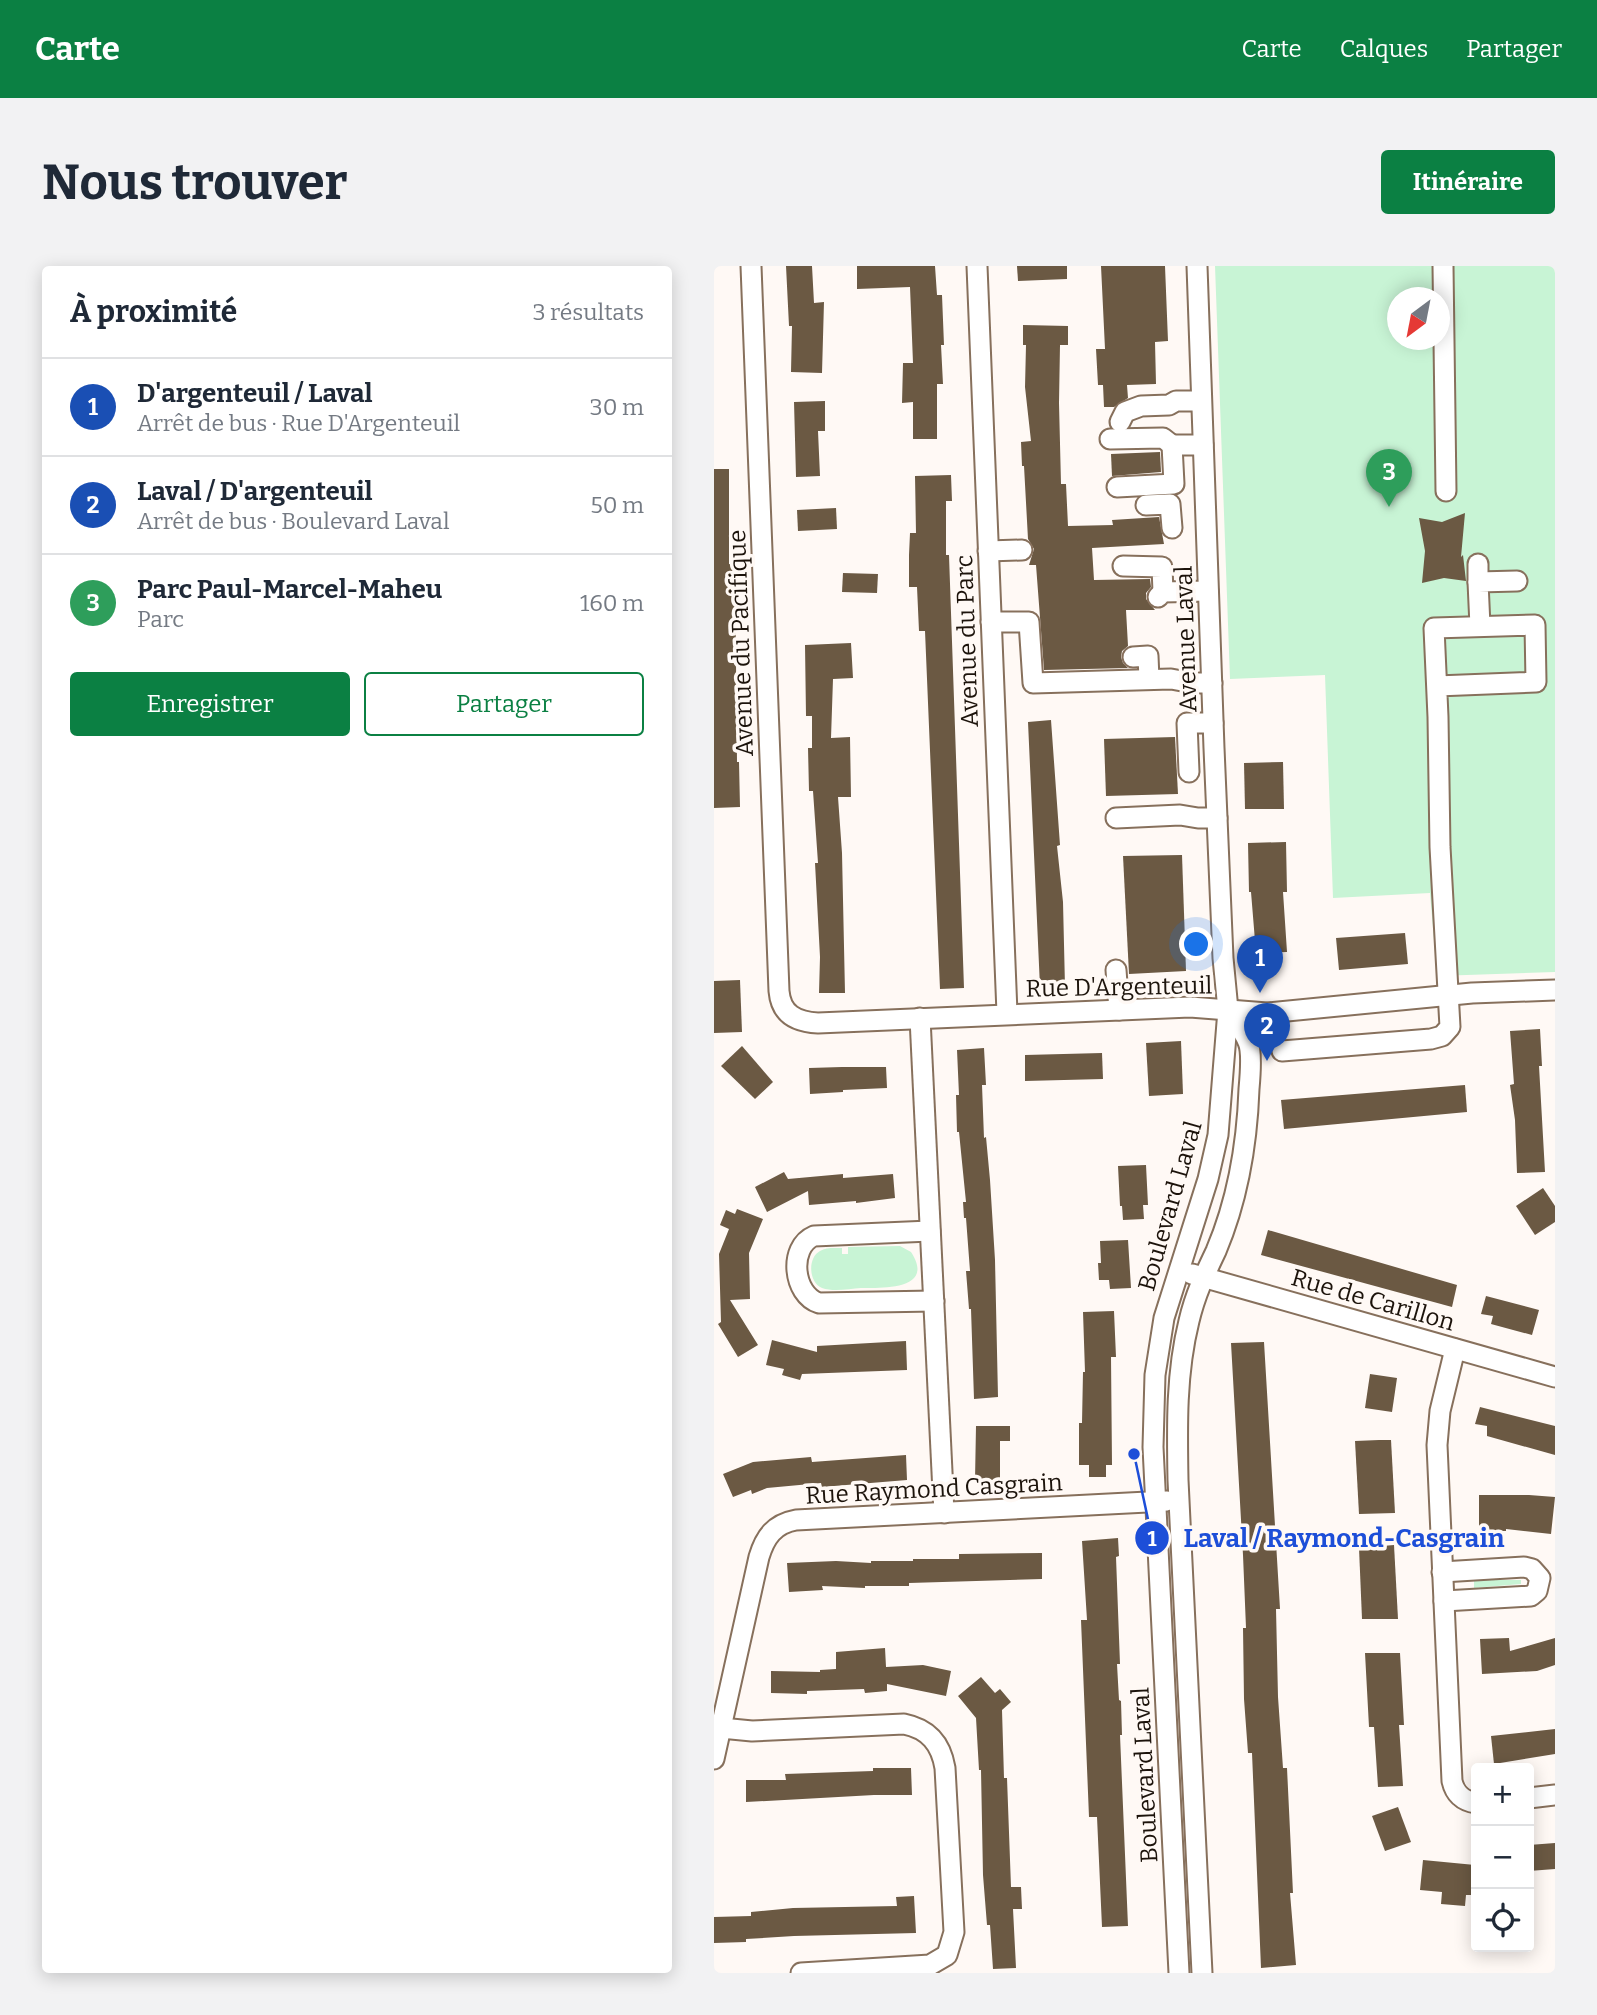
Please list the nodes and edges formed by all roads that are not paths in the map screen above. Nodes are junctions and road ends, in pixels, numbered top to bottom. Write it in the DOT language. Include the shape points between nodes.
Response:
graph roads {
  1 [pos="751,266"];
  2 [pos="976,266"];
  3 [pos="1197,266"];
  4 [pos="1443,266"];
  5 [pos="1201,401"];
  6 [pos="1172,445"];
  7 [pos="1203,445"];
  8 [pos="1117,487"];
  9 [pos="1446,491"];
  10 [pos="1146,505"];
  11 [pos="1206,526"];
  12 [pos="1023,550"];
  13 [pos="988,551"];
  14 [pos="1123,566"];
  15 [pos="1517,581"];
  16 [pos="1208,591"];
  17 [pos="991,622"];
  18 [pos="1480,626"];
  19 [pos="1133,657"];
  20 [pos="1149,680"];
  21 [pos="1212,683"];
  22 [pos="1437,686"];
  23 [pos="1213,723"];
  24 [pos="1189,772"];
  25 [pos="1116,818"];
  26 [pos="1217,818"];
  27 [pos="1116,970"];
  28 [pos="1555,990"];
  29 [pos="1450,996"];
  30 [pos="1119,1010"];
  31 [pos="1228,1010"];
  32 [pos="1007,1013"];
  33 [pos="790,1015"];
  34 [pos="920,1018"];
  35 [pos="1282,1051"];
  36 [pos="930,1231"];
  37 [pos="1178,1270"];
  38 [pos="1202,1277"];
  39 [pos="934,1301"];
  40 [pos="1455,1349"];
  41 [pos="1555,1377"];
  42 [pos="1180,1500"];
  43 [pos="1155,1502"];
  44 [pos="944,1513"];
  45 [pos="1442,1572"];
  46 [pos="1444,1601"];
  47 [pos="721,1728"];
  48 [pos="714,1759"];
  49 [pos="1555,1796"];
  50 [pos="1534,1798"];
  51 [pos="1471,1800"];
  52 [pos="801,1973"];
  53 [pos="1179,1973"];
  54 [pos="1202,1973"];
  1 -- 33 [label="street, Avenue du Pacifique" via="779,991 781,1004"];
  2 -- 13 [label="street, Avenue du Parc"];
  3 -- 5 [label="street, Avenue Laval"];
  4 -- 9 [label="street"];
  5 -- 6 [label="street" via="1169,405 1136,402 1115,431 1163,438"];
  5 -- 7 [label="street, Avenue Laval"];
  6 -- 7 [label="street"];
  6 -- 8 [label="street" via="1174,484"];
  7 -- 11 [label="street, Avenue Laval"];
  10 -- 11 [label="street" via="1170,504 1168,528"];
  11 -- 16 [label="street, Avenue Laval"];
  12 -- 13 [label="street"];
  13 -- 17 [label="street, Avenue du Parc"];
  14 -- 16 [label="street" via="1162,566 1160,595"];
  15 -- 18 [label="street" via="1478,573"];
  16 -- 21 [label="street, Avenue Laval"];
  17 -- 20 [label="street" via="1029,622 1033,683"];
  17 -- 32 [label="street, Avenue du Parc"];
  18 -- 22 [label="street" via="1434,628"];
  18 -- 22 [label="street" via="1535,625 1536,682"];
  19 -- 20 [label="street" via="1148,656"];
  20 -- 21 [label="street"];
  21 -- 23 [label="street, Avenue Laval"];
  22 -- 29 [label="street" via="1440,847"];
  23 -- 24 [label="street" via="1184,721"];
  23 -- 26 [label="street, Avenue Laval"];
  25 -- 26 [label="street" via="1180,814"];
  26 -- 31 [label="street, Avenue Laval"];
  27 -- 30 [label="street"];
  28 -- 29 [label="street, Rue D'Argenteuil"];
  29 -- 31 [label="street, Rue D'Argenteuil" via="1267,1013"];
  29 -- 35 [label="street" via="1451,1023 1438,1038"];
  30 -- 31 [label="street, Rue D'Argenteuil"];
  30 -- 32 [label="street, Rue D'Argenteuil"];
  31 -- 37 [label="street, Boulevard Laval" via="1219,1135"];
  31 -- 38 [label="street, Boulevard Laval" via="1249,1042 1247,1125 1235,1194"];
  32 -- 34 [label="street, Rue D'Argenteuil"];
  33 -- 34 [label="street, Rue D'Argenteuil" via="810,1023"];
  34 -- 36 [label="street"];
  36 -- 39 [label="street"];
  36 -- 39 [label="street" via="814,1236 799,1251 798,1278 806,1297 819,1303"];
  37 -- 38 [label="street, Rue de Carillon"];
  37 -- 43 [label="street, Boulevard Laval" via="1155,1375"];
  38 -- 40 [label="street, Rue de Carillon"];
  38 -- 42 [label="street, Boulevard Laval" via="1178,1384"];
  39 -- 44 [label="street"];
  40 -- 41 [label="street, Rue de Carillon"];
  40 -- 45 [label="street" via="1438,1427"];
  42 -- 43 [label="street, Rue Raymond Casgrain"];
  42 -- 54 [label="street, Boulevard Laval"];
  43 -- 44 [label="street, Rue Raymond Casgrain"];
  43 -- 53 [label="street, Boulevard Laval"];
  44 -- 47 [label="street, Rue Raymond Casgrain" via="796,1520 773,1530 759,1557"];
  45 -- 46 [label="street"];
  45 -- 46 [label="street" via="1524,1567 1540,1578 1531,1596"];
  46 -- 51 [label="street" via="1452,1781 1460,1797"];
  47 -- 48 [label="street, Rue Raymond Casgrain"];
  47 -- 52 [label="street" via="752,1731 904,1724 924,1731 942,1752 954,1912 954,1938 947,1955 930,1965"];
  49 -- 50 [label="street"];
}
